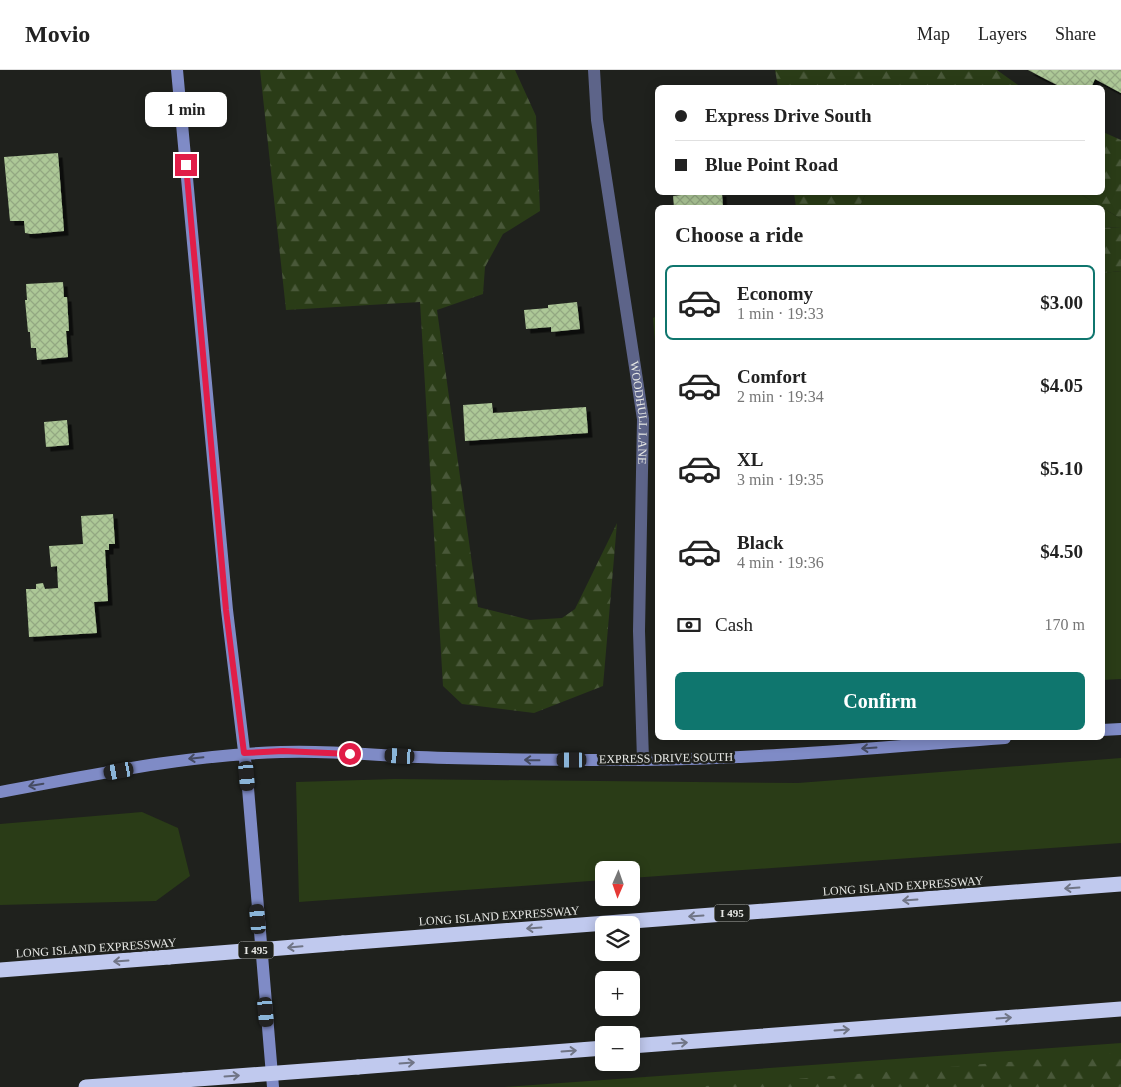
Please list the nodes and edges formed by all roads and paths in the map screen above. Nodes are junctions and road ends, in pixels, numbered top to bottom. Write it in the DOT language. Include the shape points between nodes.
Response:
graph roads {
  1 [pos="177,70"];
  2 [pos="594,70"];
  3 [pos="1121,729"];
  4 [pos="1105,730"];
  5 [pos="977,740"];
  6 [pos="244,753"];
  7 [pos="643,760"];
  8 [pos="0,792"];
  9 [pos="1121,884"];
  10 [pos="0,970"];
  11 [pos="1121,1009"];
  12 [pos="640,1045"];
  13 [pos="595,1049"];
  14 [pos="86,1087"];
  15 [pos="272,1087"];
  1 -- 6 [label="main road" via="226,610"];
  2 -- 7 [label="street, WOODHULL LANE" via="598,120 643,419 638,631"];
  3 -- 4 [label="main road"];
  5 -- 7 [label="main road, EXPRESS DRIVE SOUTH, one-way" via="740,757"];
  7 -- 6 [label="main road, EXPRESS DRIVE SOUTH, one-way"];
  6 -- 8 [label="main road, EXPRESS DRIVE SOUTH, one-way" via="189,758"];
  6 -- 15 [label="main road"];
  9 -- 10 [label="highway, LONG ISLAND EXPRESSWAY / I 495, one-way, bridge"];
  12 -- 11 [label="highway, one-way"];
  14 -- 13 [label="highway, one-way, bridge"];
}
